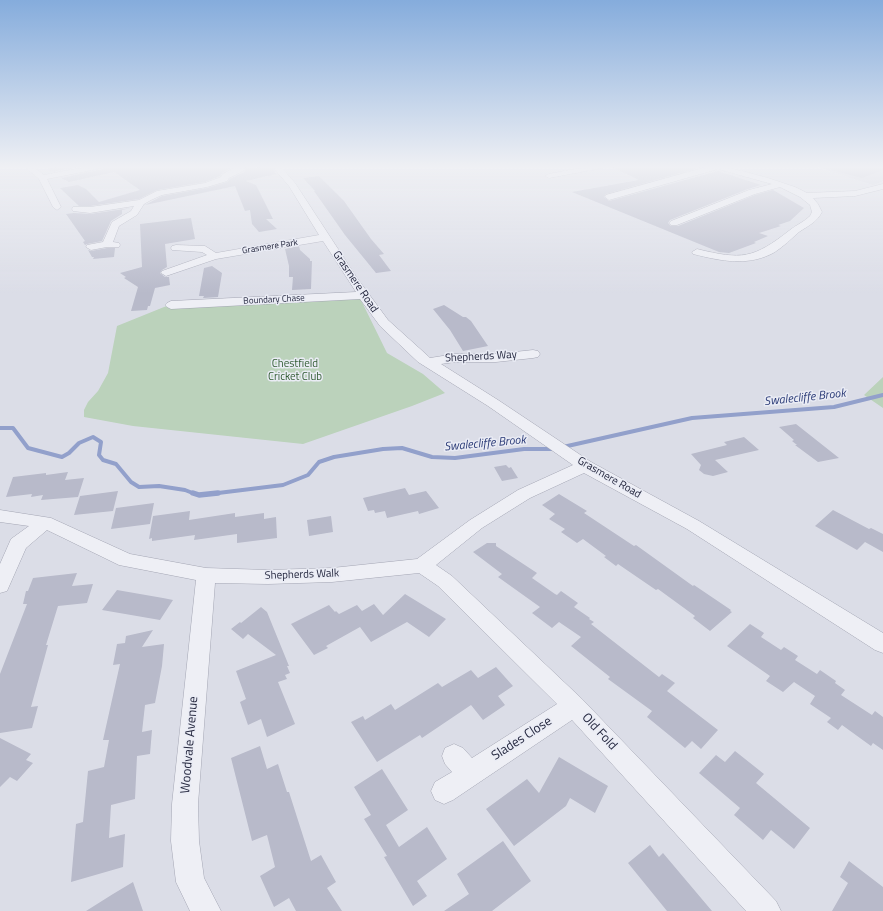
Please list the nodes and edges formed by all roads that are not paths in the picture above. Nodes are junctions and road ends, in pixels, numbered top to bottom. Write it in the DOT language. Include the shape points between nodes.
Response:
graph roads {
  1 [pos="76,209"];
  2 [pos="99,209"];
  3 [pos="137,209"];
  4 [pos="307,209"];
  5 [pos="710,209"];
  6 [pos="816,209"];
  7 [pos="674,223"];
  8 [pos="326,237"];
  9 [pos="91,247"];
  10 [pos="176,248"];
  11 [pos="697,252"];
  12 [pos="214,256"];
  13 [pos="166,273"];
  14 [pos="363,295"];
  15 [pos="171,305"];
  16 [pos="533,354"];
  17 [pos="429,362"];
  18 [pos="577,461"];
  19 [pos="0,516"];
  20 [pos="45,522"];
  21 [pos="422,566"];
  22 [pos="206,575"];
  23 [pos="0,586"];
  24 [pos="883,644"];
  25 [pos="574,706"];
  26 [pos="444,790"];
  27 [pos="206,911"];
  28 [pos="766,911"];
  1 -- 2 [label="street"];
  3 -- 9 [label="street" via="134,213 115,224 111,244"];
  4 -- 8 [label="street, Grasmere Road"];
  5 -- 7 [label="street"];
  6 -- 11 [label="street" via="814,219 772,249 746,258 734,259"];
  8 -- 12 [label="street, Grasmere Park"];
  8 -- 14 [label="street, Grasmere Road"];
  10 -- 12 [label="street" via="208,246"];
  12 -- 13 [label="street, Grasmere Park"];
  14 -- 15 [label="street, Boundary Chase" via="184,301"];
  14 -- 17 [label="street, Grasmere Road" via="384,323"];
  16 -- 17 [label="street, Shepherds Way"];
  17 -- 18 [label="street, Grasmere Road"];
  18 -- 21 [label="street" via="482,520"];
  18 -- 24 [label="street, Grasmere Road" via="693,525"];
  19 -- 20 [label="street, Shepherds Walk"];
  20 -- 22 [label="street, Shepherds Walk" via="126,560"];
  20 -- 23 [label="street" via="18,544"];
  21 -- 22 [label="street, Shepherds Walk" via="332,575"];
  21 -- 25 [label="street, Old Fold" via="445,581"];
  22 -- 27 [label="street, Woodvale Avenue" via="185,804 185,841 190,882"];
  25 -- 26 [label="street, Slades Close" via="462,765"];
  25 -- 28 [label="street, Old Fold"];
}
